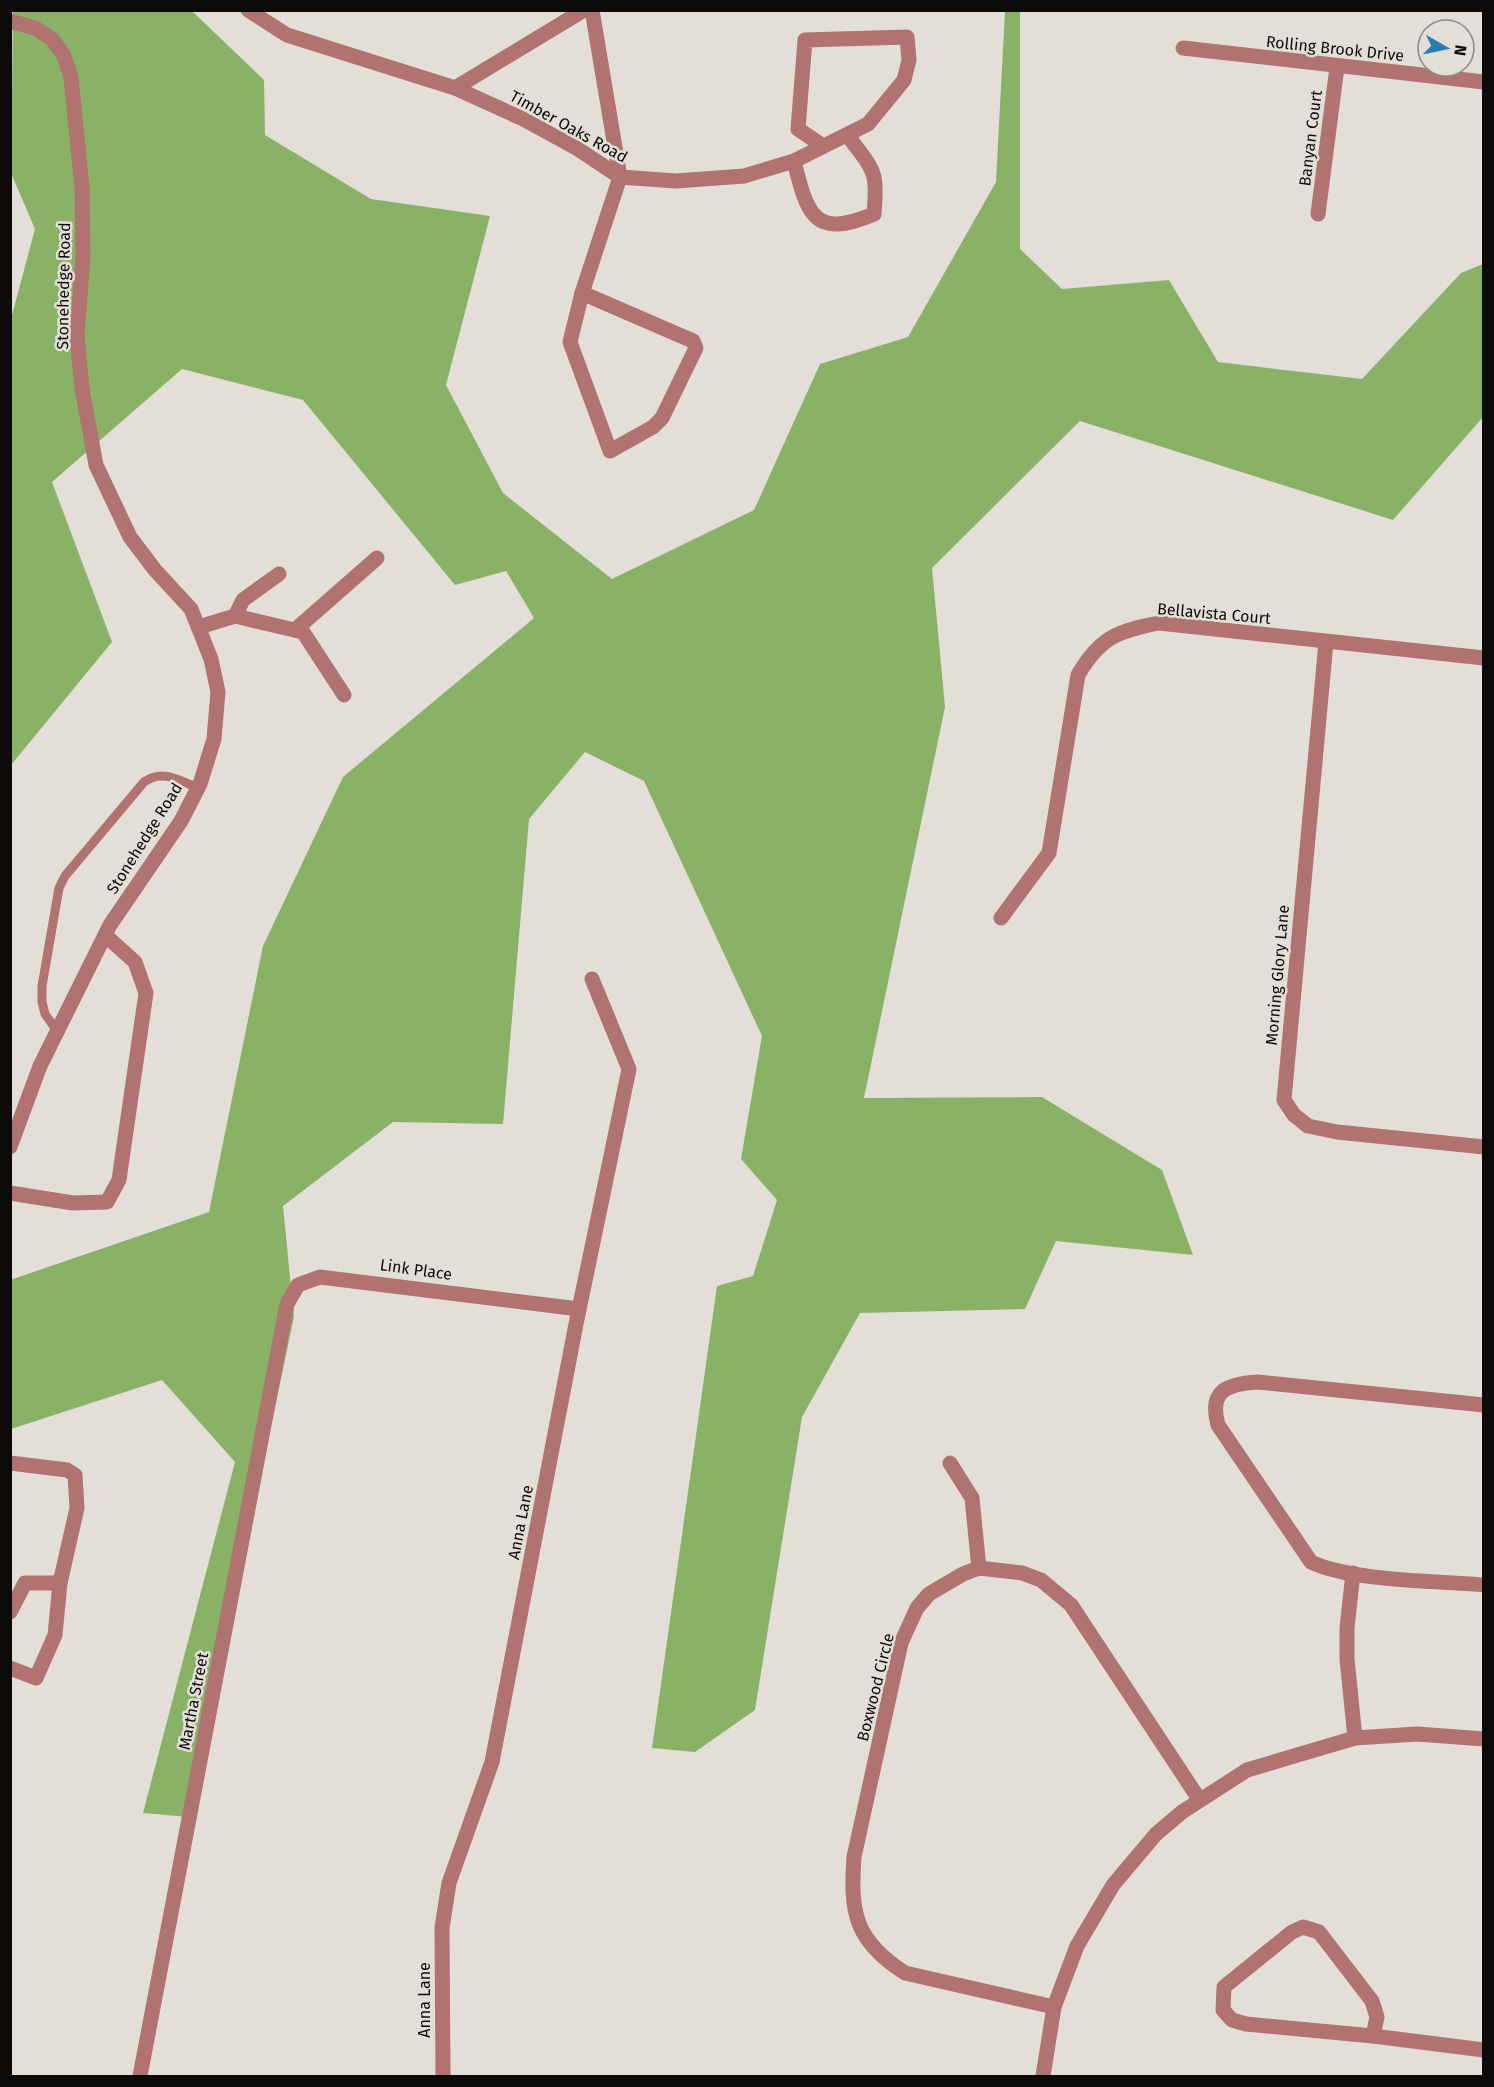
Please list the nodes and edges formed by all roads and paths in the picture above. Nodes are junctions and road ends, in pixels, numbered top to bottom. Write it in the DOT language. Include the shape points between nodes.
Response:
graph roads {
  1 [pos="248,10"];
  2 [pos="584,10"];
  3 [pos="592,10"];
  4 [pos="10,21"];
  5 [pos="1183,48"];
  6 [pos="1337,67"];
  7 [pos="1484,82"];
  8 [pos="455,88"];
  9 [pos="848,136"];
  10 [pos="823,146"];
  11 [pos="794,161"];
  12 [pos="620,177"];
  13 [pos="1318,214"];
  14 [pos="582,293"];
  15 [pos="377,558"];
  16 [pos="279,574"];
  17 [pos="236,616"];
  18 [pos="198,627"];
  19 [pos="295,630"];
  20 [pos="1326,642"];
  21 [pos="1484,658"];
  22 [pos="344,695"];
  23 [pos="198,788"];
  24 [pos="1001,918"];
  25 [pos="105,935"];
  26 [pos="592,980"];
  27 [pos="57,1031"];
  28 [pos="10,1147"];
  29 [pos="1484,1147"];
  30 [pos="10,1193"];
  31 [pos="579,1310"];
  32 [pos="282,1332"];
  33 [pos="1484,1405"];
  34 [pos="10,1463"];
  35 [pos="950,1463"];
  36 [pos="979,1568"];
  37 [pos="1353,1573"];
  38 [pos="60,1583"];
  39 [pos="1484,1585"];
  40 [pos="10,1612"];
  41 [pos="10,1668"];
  42 [pos="1355,1738"];
  43 [pos="1484,1739"];
  44 [pos="1199,1798"];
  45 [pos="1054,2007"];
  46 [pos="1373,2036"];
  47 [pos="1484,2050"];
  48 [pos="141,2076"];
  49 [pos="443,2076"];
  50 [pos="1043,2076"];
  1 -- 8 [label="street, Timber Oaks Road" via="287,35"];
  2 -- 8 [label="street"];
  3 -- 12 [label="street"];
  4 -- 18 [label="street, Stonehedge Road" via="35,28 52,39 63,54 71,77 82,188 83,257 77,335 96,465 130,537 191,609"];
  5 -- 6 [label="street, Rolling Brook Drive"];
  6 -- 7 [label="street, Rolling Brook Drive"];
  6 -- 13 [label="street, Banyan Court"];
  8 -- 12 [label="street, Timber Oaks Road" via="523,119"];
  9 -- 10 [label="street, Timber Oaks Road"];
  9 -- 10 [label="street, Timber Oaks Road" via="868,124 904,80 909,60 907,37 805,40 798,129"];
  9 -- 11 [label="street" via="877,182 874,214 853,223 818,220 805,205"];
  10 -- 11 [label="street, Timber Oaks Road"];
  11 -- 12 [label="street, Timber Oaks Road" via="744,176 676,181"];
  12 -- 14 [label="street"];
  14 -- 14 [label="street" via="570,342 610,451 662,418 696,348 693,341"];
  15 -- 19 [label="street"];
  16 -- 17 [label="street" via="243,600"];
  17 -- 18 [label="street"];
  17 -- 19 [label="street"];
  18 -- 23 [label="street, Stonehedge Road" via="211,659 218,692 214,739"];
  19 -- 22 [label="street" via="303,632"];
  20 -- 21 [label="street, Bellavista Court"];
  20 -- 24 [label="street, Bellavista Court" via="1160,623 1127,629 1106,639 1091,653 1078,675 1049,853"];
  20 -- 29 [label="street, Morning Glory Lane" via="1284,1100 1308,1126"];
  23 -- 25 [label="street, Stonehedge Road"];
  23 -- 27 [label="lane" via="173,777 153,776 65,876 55,904 42,986 45,1014"];
  25 -- 27 [label="street, Stonehedge Road"];
  25 -- 30 [label="street" via="135,962 146,993 119,1180 107,1202 73,1203"];
  26 -- 31 [label="street, Anna Lane" via="629,1069"];
  27 -- 28 [label="street, Stonehedge Road"];
  31 -- 32 [label="street, Link Place" via="320,1277 298,1285 287,1304"];
  31 -- 49 [label="street, Anna Lane" via="492,1762 449,1883 442,1928"];
  32 -- 48 [label="street, Martha Street"];
  33 -- 37 [label="street" via="1258,1382 1231,1384 1219,1395 1214,1411 1218,1425 1311,1562"];
  34 -- 38 [label="street" via="67,1470 75,1475 77,1508"];
  35 -- 36 [label="street" via="972,1498"];
  36 -- 44 [label="street" via="1022,1573 1041,1580 1071,1605"];
  36 -- 45 [label="street, Boxwood Circle" via="929,1594 917,1608 901,1643 855,1857 854,1911 871,1946 905,1973"];
  37 -- 39 [label="street"];
  37 -- 42 [label="street" via="1347,1659"];
  38 -- 40 [label="street" via="25,1583"];
  38 -- 41 [label="street" via="55,1635 36,1678"];
  42 -- 43 [label="street" via="1417,1734"];
  42 -- 44 [label="street" via="1247,1770"];
  44 -- 45 [label="street" via="1156,1834 1113,1885 1077,1946"];
  45 -- 50 [label="street"];
  46 -- 46 [label="street" via="1232,2020 1223,2010 1224,1987 1292,1932 1303,1927 1319,1932 1372,2001 1377,2017"];
  46 -- 47 [label="street"];
}
